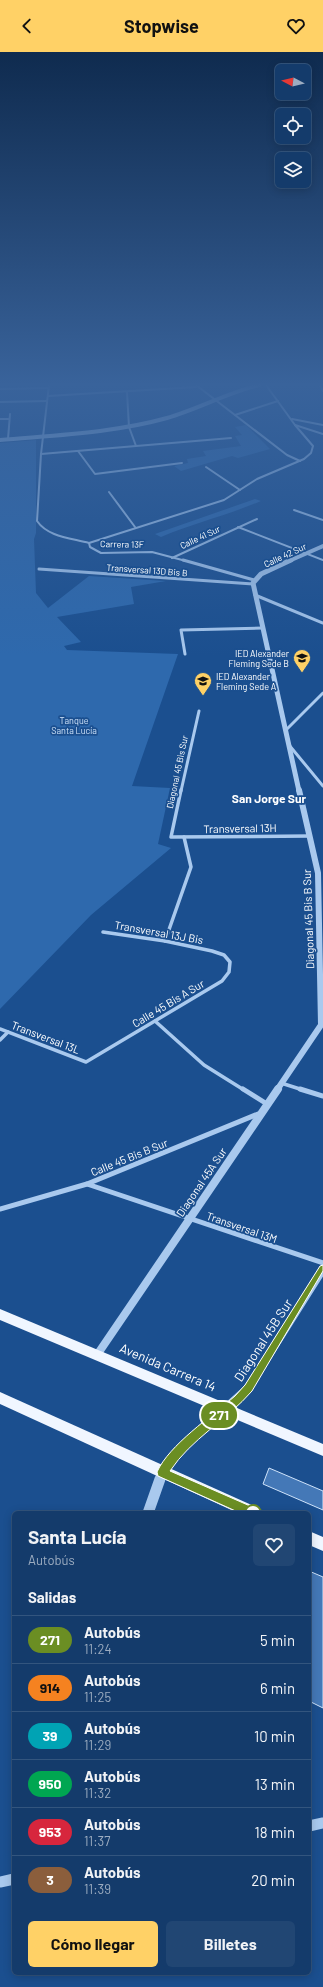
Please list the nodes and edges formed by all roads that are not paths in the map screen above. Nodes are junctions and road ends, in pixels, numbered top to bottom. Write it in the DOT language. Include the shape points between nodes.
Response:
graph roads {
  1 [pos="40,475"];
  2 [pos="218,475"];
  3 [pos="266,475"];
  4 [pos="240,490"];
  5 [pos="109,492"];
  6 [pos="294,510"];
  7 [pos="257,519"];
  8 [pos="323,520"];
  9 [pos="134,527"];
  10 [pos="238,527"];
  11 [pos="88,542"];
  12 [pos="323,546"];
  13 [pos="306,554"];
  14 [pos="172,558"];
  15 [pos="323,560"];
  16 [pos="39,569"];
  17 [pos="254,582"];
  18 [pos="255,595"];
  19 [pos="323,623"];
  20 [pos="262,628"];
  21 [pos="185,654"];
  22 [pos="323,693"];
  23 [pos="199,711"];
  24 [pos="286,730"];
  25 [pos="289,744"];
  26 [pos="323,786"];
  27 [pos="310,836"];
  28 [pos="171,837"];
  29 [pos="184,837"];
  30 [pos="321,873"];
  31 [pos="104,932"];
  32 [pos="165,941"];
  33 [pos="212,951"];
  34 [pos="321,968"];
  35 [pos="155,1021"];
  36 [pos="322,1023"];
  37 [pos="0,1029"];
  38 [pos="8,1032"];
  39 [pos="0,1040"];
  40 [pos="86,1062"];
  41 [pos="281,1083"];
  42 [pos="323,1096"];
  43 [pos="267,1104"];
  44 [pos="261,1113"];
  45 [pos="87,1184"];
  46 [pos="2,1207"];
  47 [pos="190,1218"];
  48 [pos="323,1263"];
  49 [pos="323,1269"];
  50 [pos="0,1314"];
  51 [pos="97,1355"];
  52 [pos="0,1398"];
  53 [pos="227,1409"];
  54 [pos="323,1450"];
  55 [pos="162,1472"];
  56 [pos="149,1511"];
  57 [pos="249,1511"];
  58 [pos="311,1539"];
  59 [pos="323,1544"];
  60 [pos="323,1823"];
  61 [pos="311,1826"];
  62 [pos="12,1879"];
  63 [pos="0,1882"];
  1 -- 11 [label="street, Carrera 13F" via="37,521 40,527 49,532"];
  2 -- 4 [label="street"];
  3 -- 4 [label="street"];
  4 -- 9 [label="street" via="224,500"];
  5 -- 9 [label="street"];
  6 -- 8 [label="street"];
  7 -- 10 [label="street, Calle 41 Sur"];
  9 -- 11 [label="street"];
  10 -- 13 [label="street"];
  10 -- 14 [label="street, Calle 41 Sur"];
  11 -- 14 [label="street, Carrera 13F" via="90,547 101,553 144,552"];
  12 -- 13 [label="street, Calle 42 Sur"];
  13 -- 15 [label="street"];
  13 -- 17 [label="street, Calle 42 Sur" via="261,574"];
  14 -- 17 [label="street, Carrera 13F"];
  16 -- 17 [label="street, Transversal 13D Bis B"];
  17 -- 18 [label="street, Diagonal 45 Bis B Sur"];
  18 -- 19 [label="street"];
  18 -- 20 [label="street, Diagonal 45 Bis B Sur"];
  20 -- 21 [label="street" via="181,630"];
  20 -- 24 [label="street, Diagonal 45 Bis B Sur"];
  22 -- 24 [label="street"];
  23 -- 28 [label="street, Diagonal 45 Bis Sur"];
  24 -- 25 [label="street, Diagonal 45 Bis B Sur"];
  25 -- 26 [label="street"];
  25 -- 27 [label="street, Diagonal 45 Bis B Sur"];
  27 -- 29 [label="street, Transversal 13H"];
  27 -- 30 [label="street, Diagonal 45 Bis B Sur"];
  28 -- 29 [label="street, Transversal 13H"];
  29 -- 32 [label="street" via="191,867"];
  30 -- 34 [label="street, Diagonal 45 Bis B Sur"];
  31 -- 32 [label="street, Transversal 13J Bis"];
  32 -- 33 [label="street, Transversal 13J Bis"];
  33 -- 35 [label="street, Calle 45 Bis A Sur" via="224,955 230,962 229,972 222,981"];
  34 -- 36 [label="street, Diagonal 45 Bis B Sur"];
  35 -- 40 [label="street, Calle 45 Bis A Sur"];
  35 -- 43 [label="street" via="204,1065"];
  36 -- 41 [label="street, Diagonal 45A Sur"];
  37 -- 38 [label="street, Transversal 13L"];
  38 -- 39 [label="street"];
  38 -- 40 [label="street, Transversal 13L"];
  41 -- 42 [label="street"];
  41 -- 43 [label="street, Diagonal 45A Sur"];
  43 -- 44 [label="street, Diagonal 45A Sur"];
  44 -- 45 [label="street, Calle 45 Bis B Sur"];
  44 -- 47 [label="street, Diagonal 45A Sur"];
  45 -- 46 [label="street, Calle 45 Bis B Sur"];
  45 -- 47 [label="street, Transversal 13M"];
  47 -- 48 [label="street, Transversal 13M"];
  47 -- 51 [label="street, Diagonal 45A Sur"];
  49 -- 53 [label="street, Diagonal 45B Sur" via="256,1377 239,1399"];
  50 -- 51 [label="main road, Avenida Carrera 14"];
  51 -- 53 [label="main road, Avenida Carrera 14"];
  52 -- 55 [label="main road"];
  53 -- 54 [label="main road, Avenida Carrera 14"];
  53 -- 55 [label="street, Diagonal 45B Sur" via="174,1454"];
  55 -- 56 [label="street, Diagonal 45B Sur"];
  55 -- 57 [label="main road"];
  58 -- 59 [label="main road"];
  60 -- 61 [label="street"];
  62 -- 63 [label="street"];
}
